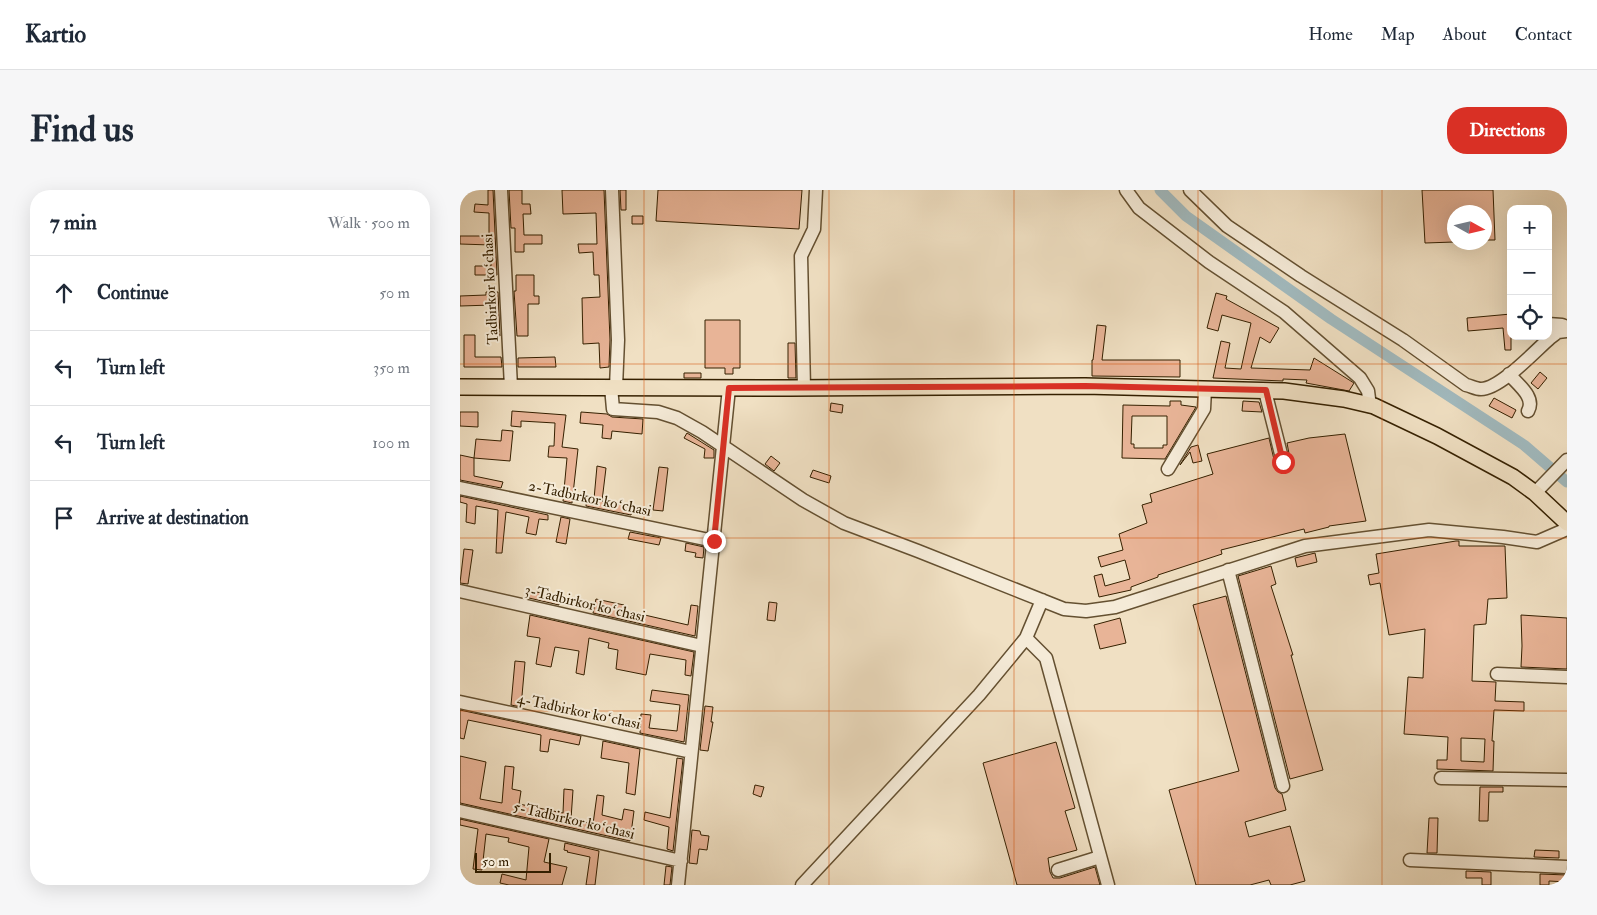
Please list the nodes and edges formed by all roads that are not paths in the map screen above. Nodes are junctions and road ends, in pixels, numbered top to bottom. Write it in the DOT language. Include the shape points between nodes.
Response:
graph roads {
  1 [pos="501,190"];
  2 [pos="612,190"];
  3 [pos="816,190"];
  4 [pos="1126,190"];
  5 [pos="1190,190"];
  6 [pos="1202,196"];
  7 [pos="1552,324"];
  8 [pos="1567,329"];
  9 [pos="1509,374"];
  10 [pos="460,386"];
  11 [pos="511,387"];
  12 [pos="614,387"];
  13 [pos="729,388"];
  14 [pos="804,388"];
  15 [pos="1205,389"];
  16 [pos="1266,390"];
  17 [pos="1370,406"];
  18 [pos="1528,411"];
  19 [pos="723,448"];
  20 [pos="1567,460"];
  21 [pos="1283,462"];
  22 [pos="1168,469"];
  23 [pos="460,488"];
  24 [pos="1540,489"];
  25 [pos="1567,523"];
  26 [pos="1567,529"];
  27 [pos="714,541"];
  28 [pos="1228,570"];
  29 [pos="460,591"];
  30 [pos="1042,600"];
  31 [pos="1026,638"];
  32 [pos="702,646"];
  33 [pos="1497,674"];
  34 [pos="1567,678"];
  35 [pos="460,702"];
  36 [pos="691,752"];
  37 [pos="1441,778"];
  38 [pos="1567,780"];
  39 [pos="1283,786"];
  40 [pos="460,811"];
  41 [pos="1100,857"];
  42 [pos="1410,860"];
  43 [pos="681,861"];
  44 [pos="1567,867"];
  45 [pos="1058,870"];
  46 [pos="678,885"];
  47 [pos="802,885"];
  48 [pos="1108,885"];
  1 -- 11 [label="street, Tadbirkor koʻchasi"];
  2 -- 12 [label="street" via="618,340"];
  3 -- 14 [label="street" via="814,230 801,256"];
  4 -- 17 [label="street" via="1139,208 1209,262 1284,312 1360,378 1368,391"];
  5 -- 6 [label="street"];
  6 -- 9 [label="street" via="1227,226 1403,340 1466,385 1482,389 1491,387"];
  7 -- 8 [label="street"];
  8 -- 9 [label="street" via="1550,338"];
  9 -- 18 [label="street" via="1529,398"];
  10 -- 11 [label="main road"];
  11 -- 12 [label="main road"];
  12 -- 13 [label="main road"];
  12 -- 19 [label="street" via="613,409 658,412 677,418"];
  13 -- 14 [label="main road"];
  13 -- 19 [label="street"];
  14 -- 15 [label="main road" via="1085,386"];
  15 -- 16 [label="main road"];
  15 -- 22 [label="street" via="1204,409"];
  16 -- 17 [label="main road" via="1344,399"];
  16 -- 21 [label="street"];
  17 -- 24 [label="main road"];
  19 -- 27 [label="street"];
  19 -- 30 [label="street" via="844,523"];
  20 -- 24 [label="street"];
  23 -- 27 [label="street, 2-Tadbirkor koʻchasi"];
  24 -- 25 [label="main road"];
  26 -- 28 [label="street" via="1538,542 1429,530 1305,546"];
  27 -- 32 [label="street"];
  28 -- 30 [label="street" via="1115,607 1086,611 1064,609"];
  28 -- 39 [label="street"];
  29 -- 32 [label="street, 3-Tadbirkor koʻchasi"];
  30 -- 31 [label="street"];
  31 -- 41 [label="street" via="1046,658"];
  31 -- 47 [label="street" via="979,695"];
  32 -- 36 [label="street"];
  33 -- 34 [label="street"];
  35 -- 36 [label="street, 4-Tadbirkor koʻchasi"];
  36 -- 43 [label="street"];
  37 -- 38 [label="street"];
  40 -- 43 [label="street, 5-Tadbirkor koʻchasi"];
  41 -- 45 [label="street"];
  41 -- 48 [label="street"];
  42 -- 44 [label="street"];
  43 -- 46 [label="street"];
}
